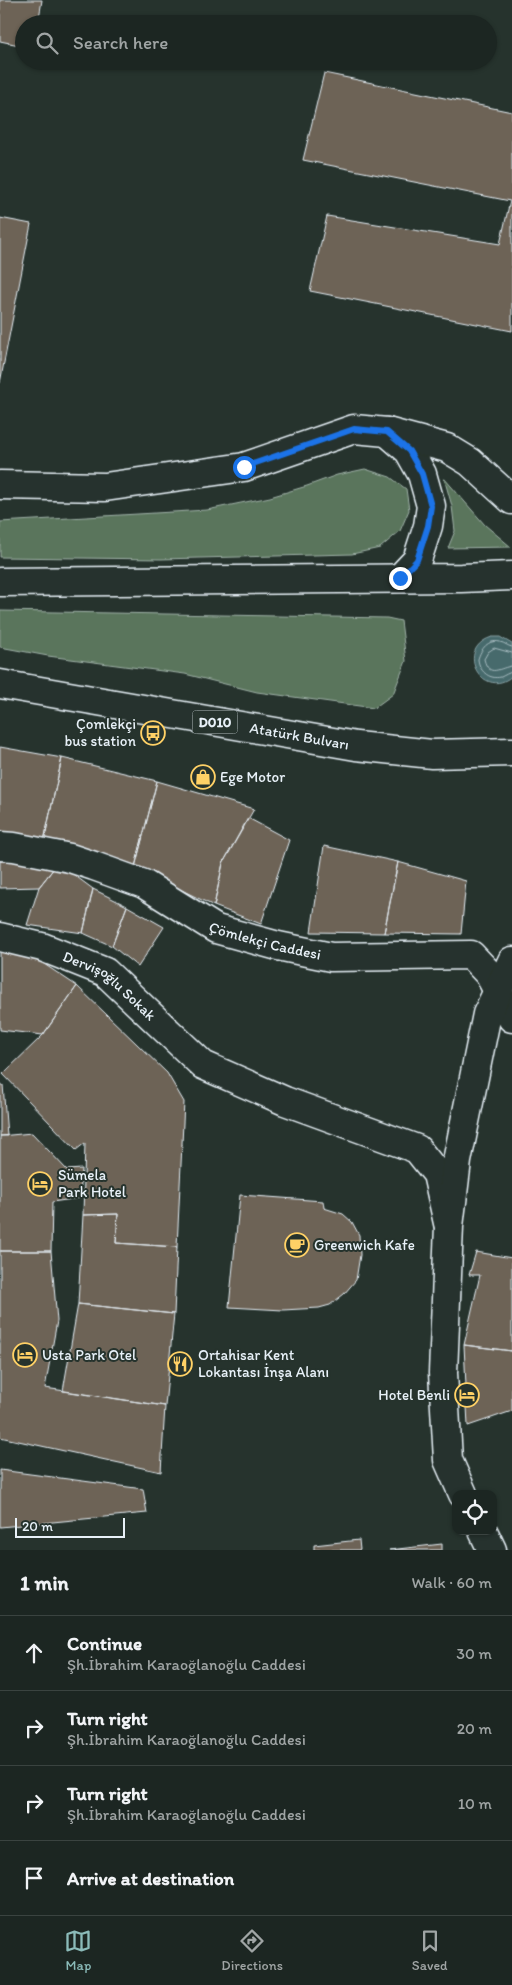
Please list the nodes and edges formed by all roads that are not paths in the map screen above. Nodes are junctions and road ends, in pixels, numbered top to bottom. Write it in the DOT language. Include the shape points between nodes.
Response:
graph roads {
  1 [pos="387,432"];
  2 [pos="0,485"];
  3 [pos="512,500"];
  4 [pos="512,576"];
  5 [pos="388,578"];
  6 [pos="0,582"];
  7 [pos="0,684"];
  8 [pos="512,752"];
  9 [pos="0,846"];
  10 [pos="0,937"];
  11 [pos="512,961"];
  12 [pos="498,991"];
  13 [pos="512,1018"];
  14 [pos="449,1226"];
  15 [pos="461,1490"];
  16 [pos="485,1535"];
  17 [pos="492,1550"];
  1 -- 2 [label="main road" via="354,429 244,467 105,486"];
  1 -- 3 [label="main road" via="447,448 470,462"];
  1 -- 5 [label="main road" via="409,451 422,474 431,506 417,560"];
  4 -- 5 [label="main road"];
  5 -- 6 [label="main road"];
  7 -- 8 [label="main road, Atatürk Bulvarı / D010" via="356,746 432,754"];
  9 -- 12 [label="main road, Çömlekçi Caddesi" via="70,858 94,866 144,884 216,929 278,946 331,957 471,954 490,974"];
  10 -- 14 [label="main road, Dervişoğlu Sokak" via="42,947 105,972 203,1065 285,1101 417,1149 437,1174"];
  11 -- 12 [label="main road"];
  12 -- 13 [label="main road, Çömlekçi Caddesi"];
  12 -- 14 [label="main road" via="487,1014 456,1161"];
  14 -- 15 [label="main road" via="443,1373 448,1460"];
  16 -- 17 [label="main road"];
}
